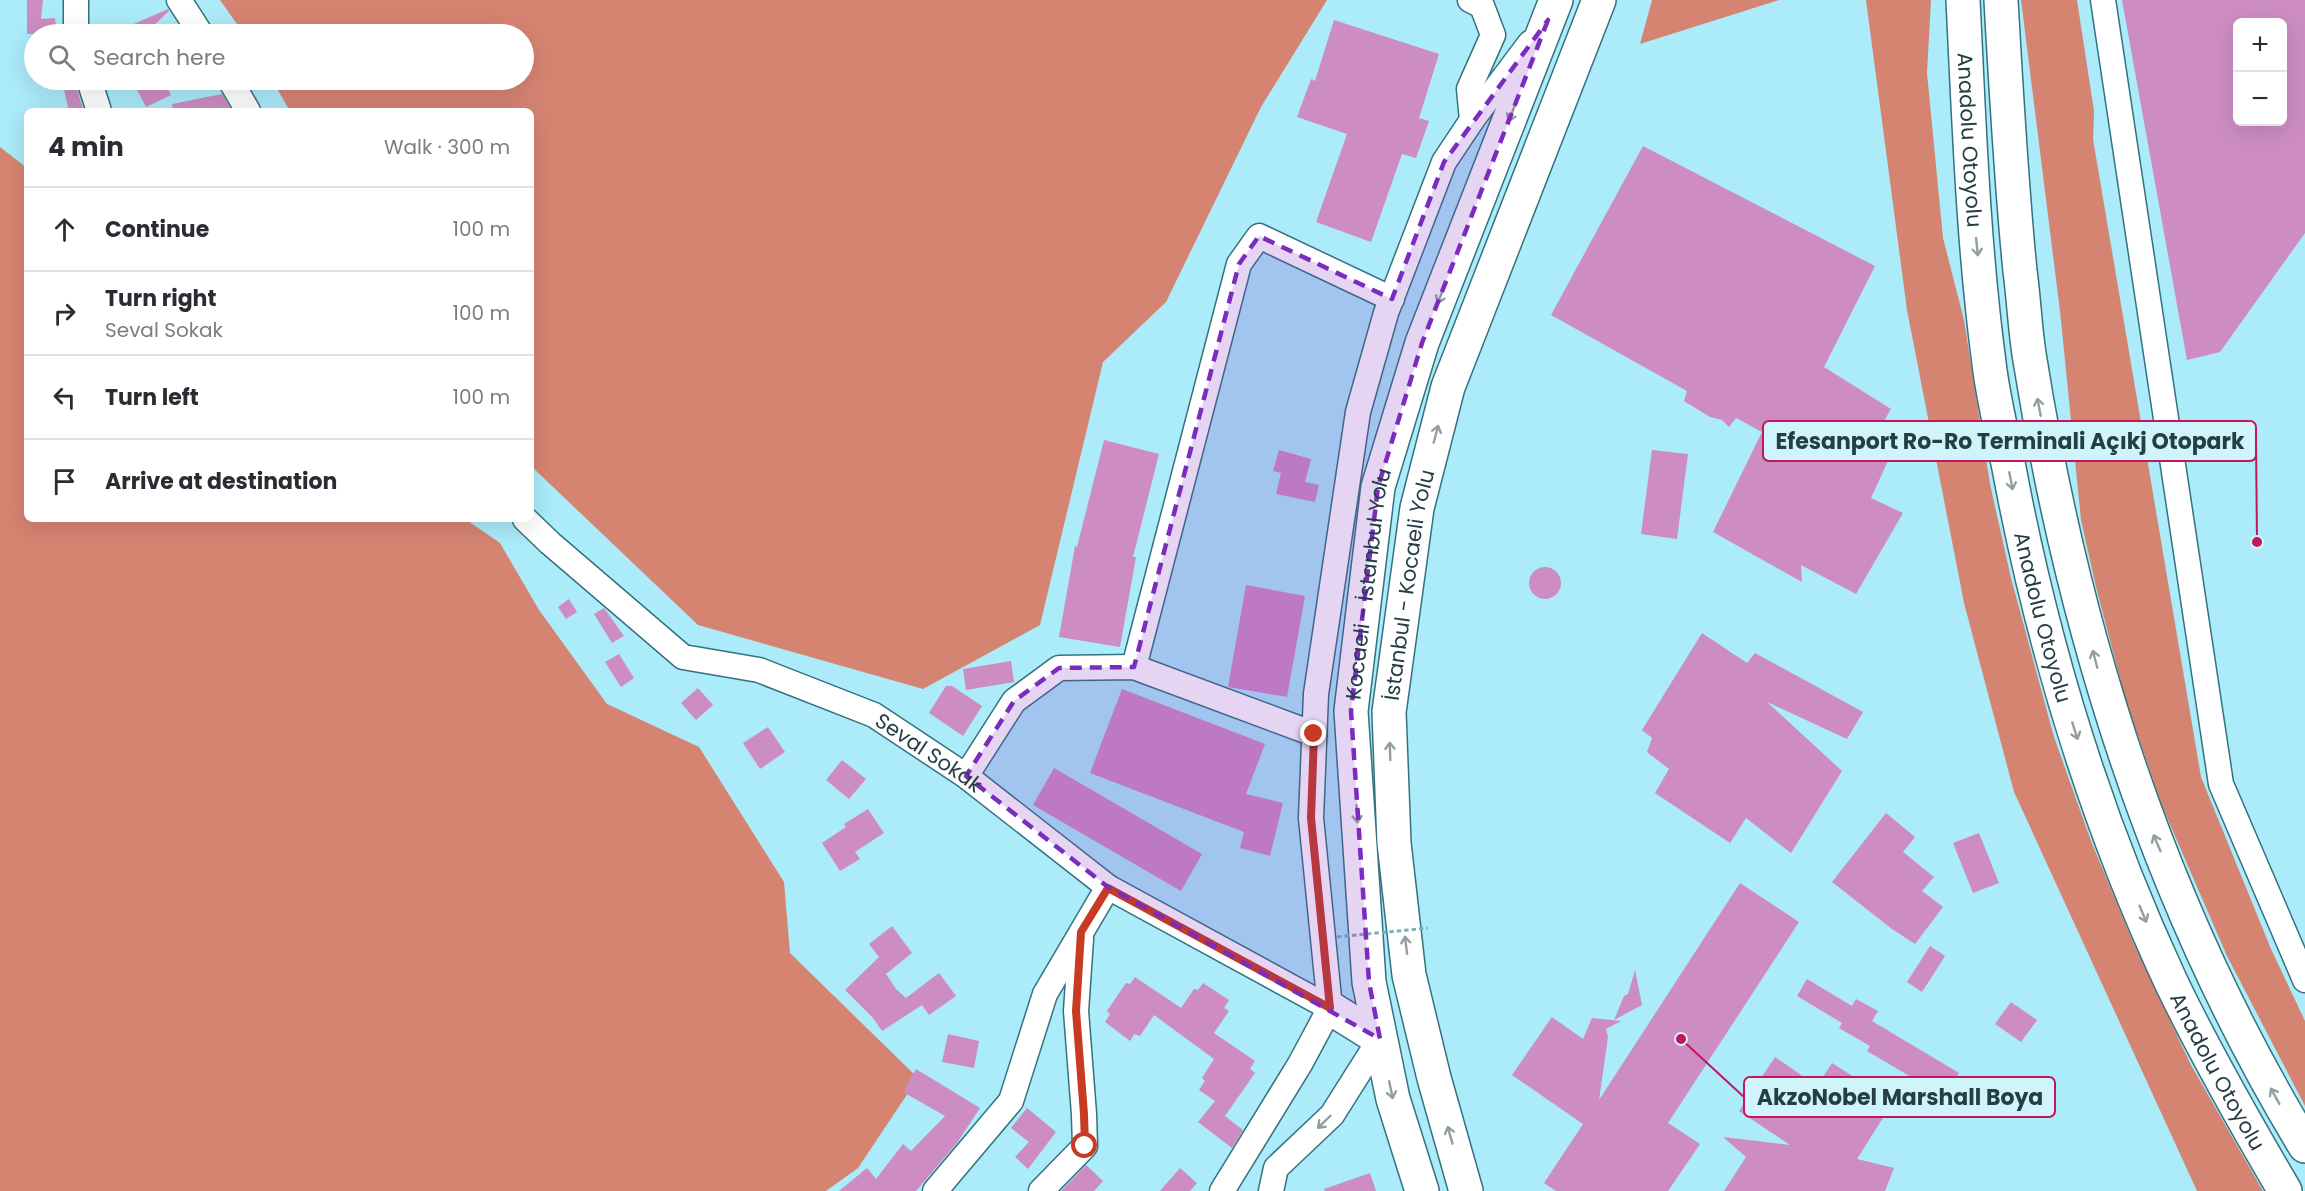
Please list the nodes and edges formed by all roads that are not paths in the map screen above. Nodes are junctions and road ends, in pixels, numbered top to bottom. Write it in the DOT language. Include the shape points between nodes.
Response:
graph roads {
  1 [pos="76,0"];
  2 [pos="179,0"];
  3 [pos="1470,0"];
  4 [pos="1599,0"];
  5 [pos="1963,0"];
  6 [pos="2001,0"];
  7 [pos="2103,0"];
  8 [pos="1552,10"];
  9 [pos="76,24"];
  10 [pos="195,24"];
  11 [pos="92,90"];
  12 [pos="236,90"];
  13 [pos="98,108"];
  14 [pos="246,108"];
  15 [pos="1472,120"];
  16 [pos="1392,299"];
  17 [pos="528,522"];
  18 [pos="1134,667"];
  19 [pos="1314,734"];
  20 [pos="966,776"];
  21 [pos="1108,888"];
  22 [pos="1081,932"];
  23 [pos="2305,980"];
  24 [pos="1330,1008"];
  25 [pos="1380,1039"];
  26 [pos="2305,1146"];
  27 [pos="935,1191"];
  28 [pos="1041,1191"];
  29 [pos="1222,1191"];
  30 [pos="1271,1191"];
  31 [pos="1422,1191"];
  32 [pos="1466,1191"];
  33 [pos="2285,1191"];
  1 -- 9 [label="street"];
  2 -- 10 [label="street"];
  3 -- 15 [label="street" via="1482,6 1493,35 1469,89"];
  32 -- 4 [label="highway, İstanbul - Kocaeli Yolu, one-way" via="1409,975 1394,843 1389,712 1417,508 1448,387"];
  5 -- 33 [label="highway, Anadolu Otoyolu, one-way" via="1975,221 1989,365 2023,543 2062,688 2107,829 2171,982"];
  26 -- 6 [label="highway, Anadolu Otoyolu, one-way" via="2274,1095 2205,959 2145,815 2097,665 2062,533 2030,358 2014,210"];
  7 -- 23 [label="street" via="2221,784"];
  8 -- 15 [label="street"];
  8 -- 25 [label="highway, Kocaeli - İstanbul Yolu, one-way" via="1422,343 1378,487 1351,711 1369,982"];
  11 -- 13 [label="street"];
  12 -- 14 [label="street"];
  15 -- 16 [label="street" via="1443,162"];
  16 -- 18 [label="street" via="1259,236 1239,264"];
  16 -- 19 [label="street" via="1358,412 1316,694"];
  17 -- 20 [label="street, Seval Sokak" via="683,657 759,670 874,715"];
  18 -- 19 [label="street"];
  18 -- 20 [label="street" via="1059,668 1014,701"];
  19 -- 24 [label="street" via="1311,818"];
  20 -- 21 [label="street, Seval Sokak"];
  21 -- 22 [label="street"];
  21 -- 24 [label="street, Seval Sokak"];
  22 -- 27 [label="street" via="1045,994 1011,1101"];
  22 -- 28 [label="street" via="1076,1011 1085,1146"];
  24 -- 25 [label="highway"];
  24 -- 29 [label="street"];
  25 -- 30 [label="street, one-way" via="1332,1115 1276,1168"];
  25 -- 31 [label="highway, Kocaeli - İstanbul Yolu, one-way" via="1393,1100"];
}
